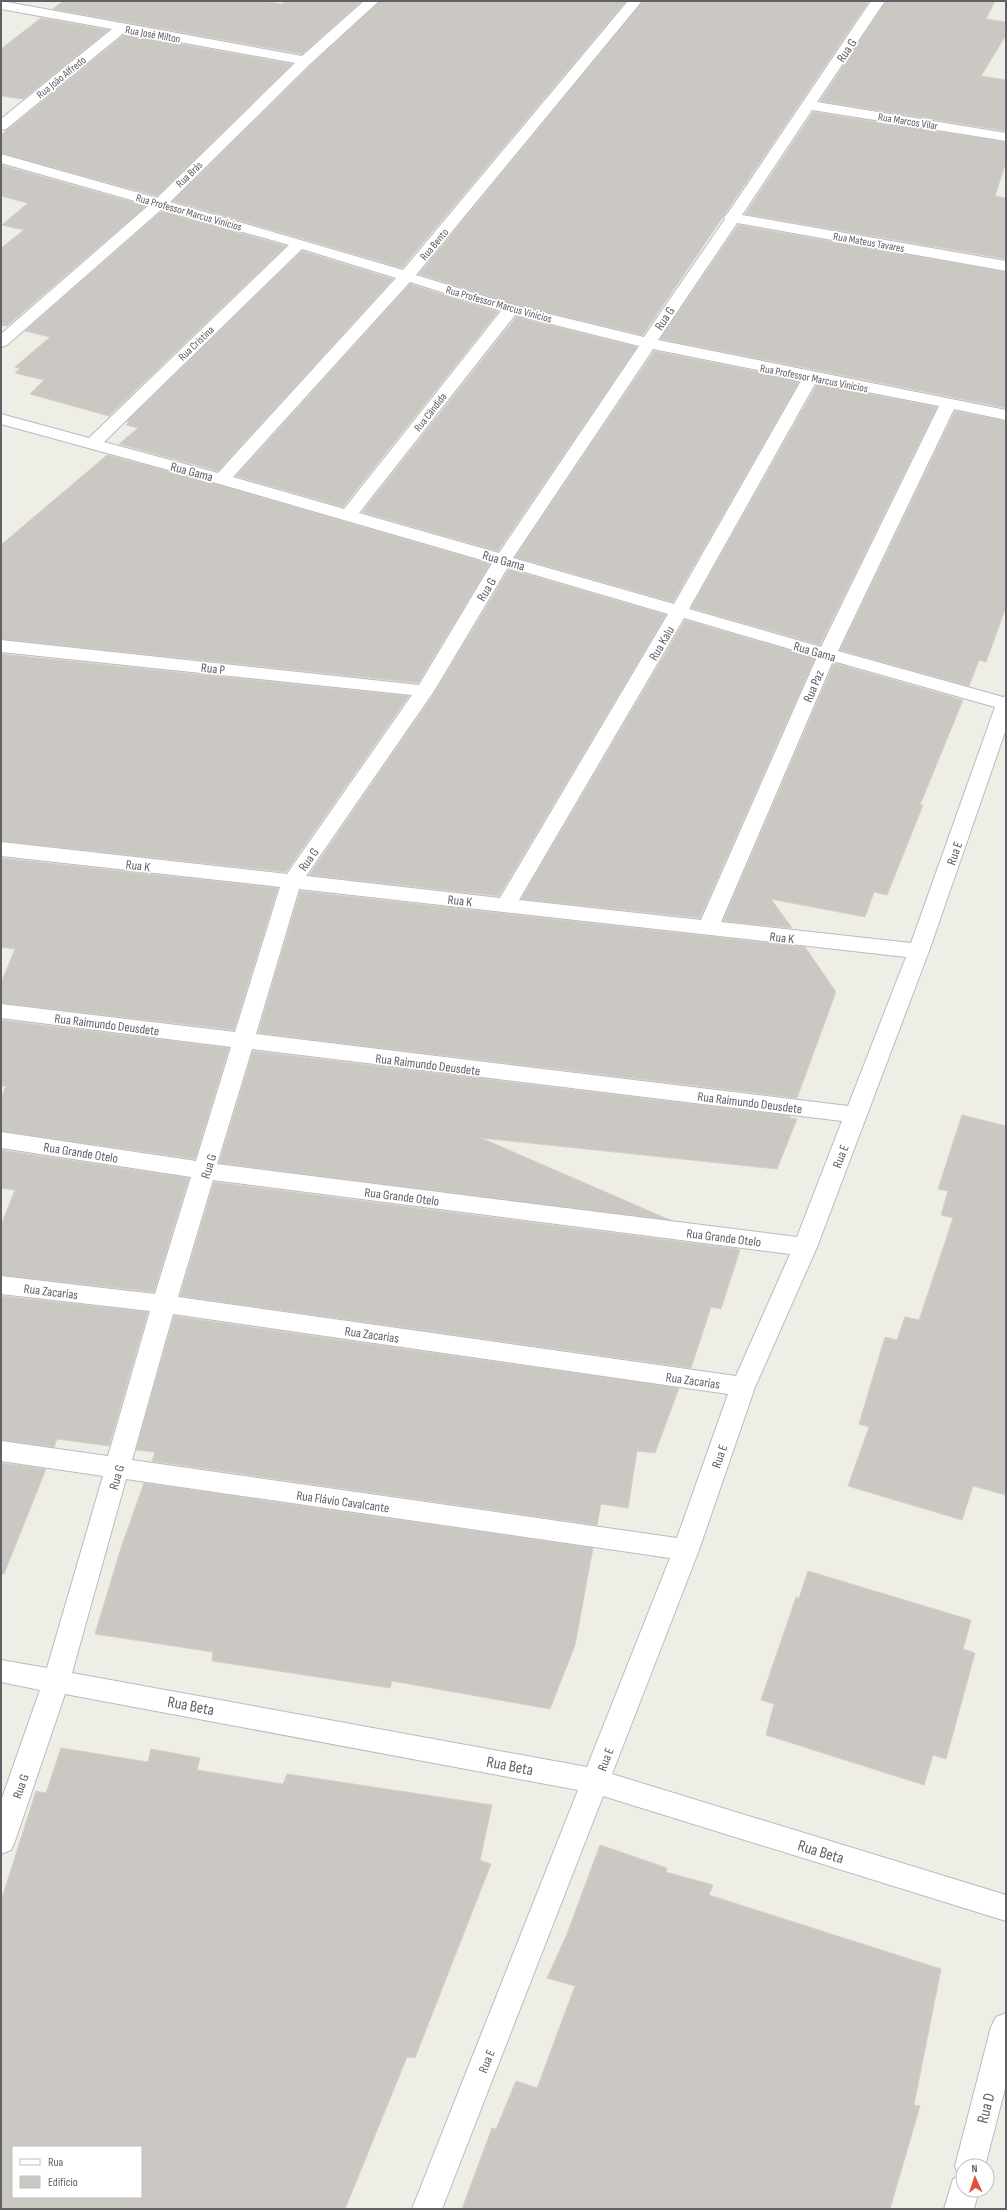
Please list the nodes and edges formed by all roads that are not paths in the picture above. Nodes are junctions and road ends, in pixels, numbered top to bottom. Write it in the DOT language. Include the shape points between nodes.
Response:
graph roads {
  1 [pos="372,1"];
  2 [pos="635,1"];
  3 [pos="878,1"];
  4 [pos="1,6"];
  5 [pos="122,28"];
  6 [pos="305,61"];
  7 [pos="809,105"];
  8 [pos="1,126"];
  9 [pos="1006,137"];
  10 [pos="1,158"];
  11 [pos="159,204"];
  12 [pos="731,217"];
  13 [pos="299,243"];
  14 [pos="1006,266"];
  15 [pos="406,277"];
  16 [pos="511,309"];
  17 [pos="1,342"];
  18 [pos="648,344"];
  19 [pos="811,377"];
  20 [pos="948,405"];
  21 [pos="1006,415"];
  22 [pos="1,419"];
  23 [pos="92,444"];
  24 [pos="222,479"];
  25 [pos="348,515"];
  26 [pos="504,560"];
  27 [pos="679,611"];
  28 [pos="1,646"];
  29 [pos="827,654"];
  30 [pos="425,691"];
  31 [pos="1006,703"];
  32 [pos="1,850"];
  33 [pos="291,883"];
  34 [pos="506,905"];
  35 [pos="708,928"];
  36 [pos="920,952"];
  37 [pos="1,1011"];
  38 [pos="244,1042"];
  39 [pos="856,1115"];
  40 [pos="1,1140"];
  41 [pos="206,1171"];
  42 [pos="804,1247"];
  43 [pos="1,1285"];
  44 [pos="164,1304"];
  45 [pos="743,1387"];
  46 [pos="1,1451"];
  47 [pos="118,1469"];
  48 [pos="686,1550"];
  49 [pos="1,1671"];
  50 [pos="57,1680"];
  51 [pos="596,1781"];
  52 [pos="1,1841"];
  53 [pos="1006,1908"];
  54 [pos="1006,2027"];
  55 [pos="972,2158"];
  56 [pos="962,2198"];
  57 [pos="427,2209"];
  58 [pos="960,2209"];
  1 -- 6 [label="street, Rua Brás"];
  2 -- 15 [label="street, Rua Bento"];
  3 -- 7 [label="street, Rua G"];
  4 -- 5 [label="street, Rua José Milton"];
  5 -- 6 [label="street, Rua José Milton"];
  5 -- 8 [label="street, Rua João Alfredo"];
  6 -- 11 [label="street, Rua Brás"];
  7 -- 9 [label="street, Rua Marcos Vilar"];
  7 -- 12 [label="street, Rua G"];
  10 -- 11 [label="street, Rua Professor Marcus Vinícios"];
  11 -- 13 [label="street, Rua Professor Marcus Vinícios"];
  11 -- 17 [label="street, Rua Brás"];
  12 -- 14 [label="street, Rua Mateus Tavares"];
  12 -- 18 [label="street, Rua G"];
  13 -- 15 [label="street, Rua Professor Marcus Vinícios"];
  13 -- 23 [label="street, Rua Cristina"];
  15 -- 16 [label="street, Rua Professor Marcus Vinícios"];
  15 -- 24 [label="street, Rua Bento"];
  16 -- 18 [label="street, Rua Professor Marcus Vinícios"];
  16 -- 25 [label="street, Rua Cândida"];
  18 -- 19 [label="street, Rua Professor Marcus Vinícios"];
  18 -- 26 [label="street, Rua G"];
  19 -- 20 [label="street, Rua Professor Marcus Vinícios"];
  19 -- 27 [label="street, Rua Kalu"];
  20 -- 21 [label="street, Rua Professor Marcus Vinícios"];
  20 -- 29 [label="street, Rua Paz"];
  22 -- 23 [label="street, Rua Gama"];
  23 -- 24 [label="street, Rua Gama"];
  24 -- 25 [label="street, Rua Gama"];
  25 -- 26 [label="street, Rua Gama"];
  26 -- 27 [label="street, Rua Gama"];
  26 -- 30 [label="street, Rua G"];
  27 -- 29 [label="street, Rua Gama"];
  27 -- 34 [label="street, Rua Kalu"];
  28 -- 30 [label="street, Rua P"];
  29 -- 31 [label="street, Rua Gama"];
  29 -- 35 [label="street, Rua Paz"];
  30 -- 33 [label="street, Rua G"];
  31 -- 36 [label="street, Rua E"];
  32 -- 33 [label="street, Rua K"];
  33 -- 34 [label="street, Rua K"];
  33 -- 38 [label="street, Rua G"];
  34 -- 35 [label="street, Rua K"];
  35 -- 36 [label="street, Rua K"];
  36 -- 39 [label="street, Rua E"];
  37 -- 38 [label="street, Rua Raimundo Deusdete"];
  38 -- 39 [label="street, Rua Raimundo Deusdete"];
  38 -- 41 [label="street, Rua G"];
  39 -- 42 [label="street, Rua E"];
  40 -- 41 [label="street, Rua Grande Otelo"];
  41 -- 42 [label="street, Rua Grande Otelo"];
  41 -- 44 [label="street, Rua G"];
  42 -- 45 [label="street, Rua E"];
  43 -- 44 [label="street, Rua Zacarias"];
  44 -- 45 [label="street, Rua Zacarias"];
  44 -- 47 [label="street, Rua G"];
  45 -- 48 [label="street, Rua E"];
  46 -- 47 [label="street, Rua Flávio Cavalcante"];
  47 -- 48 [label="street, Rua Flávio Cavalcante"];
  47 -- 50 [label="street, Rua G"];
  48 -- 51 [label="street, Rua E"];
  49 -- 50 [label="street, Rua Beta"];
  50 -- 51 [label="street, Rua Beta"];
  50 -- 52 [label="street, Rua G"];
  51 -- 53 [label="street, Rua Beta"];
  51 -- 57 [label="street, Rua E"];
  54 -- 55 [label="street, Rua D"];
  56 -- 58 [label="street"];
}
